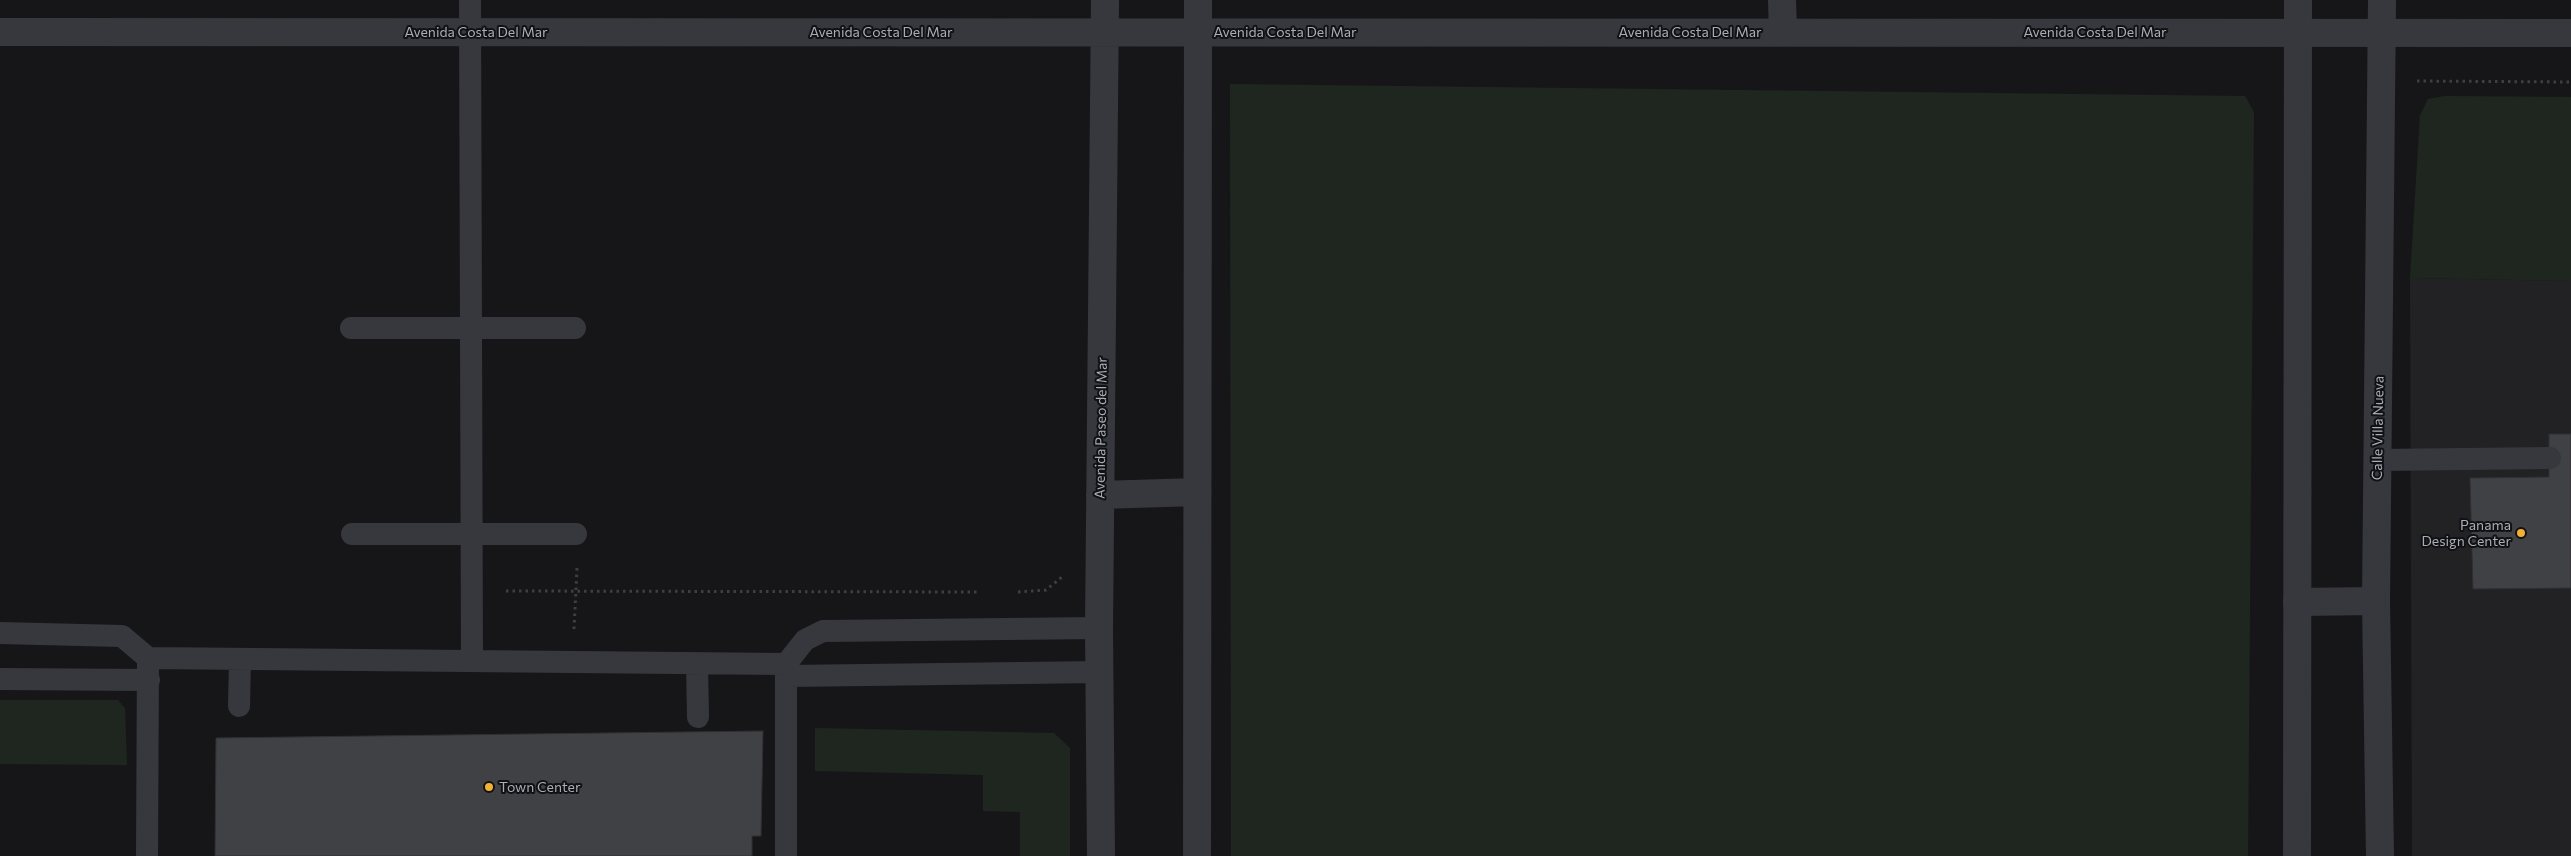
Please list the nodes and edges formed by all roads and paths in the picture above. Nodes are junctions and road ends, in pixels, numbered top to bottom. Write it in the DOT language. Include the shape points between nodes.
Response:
graph roads {
  1 [pos="470,0"];
  2 [pos="1105,0"];
  3 [pos="1198,0"];
  4 [pos="1782,0"];
  5 [pos="2298,0"];
  6 [pos="2382,0"];
  7 [pos="1106,31"];
  8 [pos="0,32"];
  9 [pos="469,32"];
  10 [pos="1198,32"];
  11 [pos="1783,32"];
  12 [pos="2298,32"];
  13 [pos="2382,32"];
  14 [pos="2571,32"];
  15 [pos="2381,81"];
  16 [pos="2571,82"];
  17 [pos="351,328"];
  18 [pos="470,328"];
  19 [pos="575,328"];
  20 [pos="2550,458"];
  21 [pos="2378,460"];
  22 [pos="1197,492"];
  23 [pos="1100,494"];
  24 [pos="352,534"];
  25 [pos="472,534"];
  26 [pos="576,534"];
  27 [pos="1065,568"];
  28 [pos="577,590"];
  29 [pos="472,591"];
  30 [pos="986,592"];
  31 [pos="1014,592"];
  32 [pos="2376,601"];
  33 [pos="2297,602"];
  34 [pos="1099,628"];
  35 [pos="0,633"];
  36 [pos="240,658"];
  37 [pos="472,661"];
  38 [pos="571,662"];
  39 [pos="697,664"];
  40 [pos="148,669"];
  41 [pos="786,670"];
  42 [pos="1099,672"];
  43 [pos="0,679"];
  44 [pos="239,706"];
  45 [pos="698,717"];
  46 [pos="147,856"];
  47 [pos="786,856"];
  48 [pos="1101,856"];
  49 [pos="1197,856"];
  50 [pos="2297,856"];
  51 [pos="2380,856"];
  1 -- 9 [label="lane"];
  2 -- 7 [label="street, Avenida Paseo del Mar"];
  3 -- 10 [label="street"];
  4 -- 11 [label="street"];
  5 -- 12 [label="street"];
  6 -- 13 [label="street, Calle Villa Nueva"];
  7 -- 9 [label="street, Avenida Costa Del Mar"];
  7 -- 10 [label="street, Avenida Costa Del Mar"];
  7 -- 23 [label="street, Avenida Paseo del Mar"];
  8 -- 9 [label="street, Avenida Costa Del Mar"];
  9 -- 18 [label="lane"];
  10 -- 11 [label="street, Avenida Costa Del Mar"];
  10 -- 22 [label="street"];
  11 -- 12 [label="street, Avenida Costa Del Mar"];
  12 -- 13 [label="street, Avenida Costa Del Mar"];
  12 -- 33 [label="street"];
  13 -- 14 [label="street, Avenida Costa Del Mar"];
  13 -- 15 [label="street, Calle Villa Nueva"];
  15 -- 16 [label="path"];
  15 -- 21 [label="street, Calle Villa Nueva"];
  17 -- 18 [label="lane"];
  18 -- 19 [label="lane"];
  18 -- 25 [label="lane"];
  20 -- 21 [label="lane"];
  21 -- 32 [label="street, Calle Villa Nueva"];
  22 -- 23 [label="street"];
  22 -- 49 [label="street"];
  23 -- 34 [label="street, Avenida Paseo del Mar"];
  24 -- 25 [label="lane"];
  25 -- 26 [label="lane"];
  25 -- 29 [label="lane"];
  26 -- 28 [label="path"];
  27 -- 31 [label="path" via="1061,577 1046,590"];
  28 -- 29 [label="path"];
  28 -- 30 [label="path"];
  28 -- 38 [label="path"];
  29 -- 37 [label="lane"];
  32 -- 33 [label="street"];
  32 -- 51 [label="street, Calle Villa Nueva"];
  33 -- 50 [label="street"];
  34 -- 41 [label="lane" via="823,631 804,640"];
  34 -- 42 [label="street, Avenida Paseo del Mar"];
  35 -- 40 [label="lane" via="122,636"];
  36 -- 37 [label="lane"];
  36 -- 40 [label="lane"];
  36 -- 44 [label="lane"];
  37 -- 38 [label="lane"];
  38 -- 39 [label="lane"];
  39 -- 41 [label="lane"];
  39 -- 45 [label="lane"];
  40 -- 43 [label="lane"];
  40 -- 46 [label="lane"];
  41 -- 42 [label="lane"];
  41 -- 47 [label="lane"];
  42 -- 48 [label="street, Avenida Paseo del Mar"];
}
